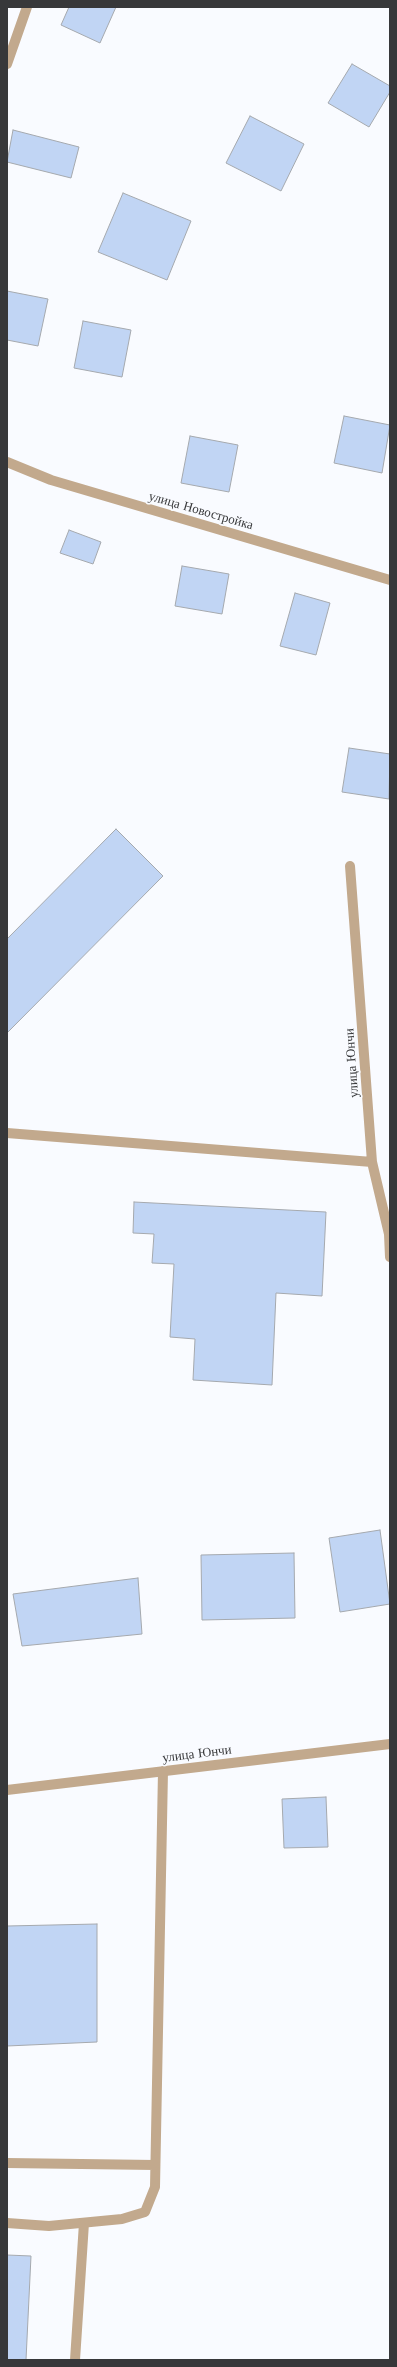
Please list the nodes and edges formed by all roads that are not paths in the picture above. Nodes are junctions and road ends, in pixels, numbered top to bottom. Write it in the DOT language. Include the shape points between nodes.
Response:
graph roads {
  1 [pos="27,7"];
  2 [pos="7,64"];
  3 [pos="7,462"];
  4 [pos="390,580"];
  5 [pos="350,866"];
  6 [pos="7,1133"];
  7 [pos="372,1162"];
  8 [pos="389,1234"];
  9 [pos="390,1257"];
  10 [pos="390,1744"];
  11 [pos="163,1771"];
  12 [pos="7,1790"];
  13 [pos="7,2163"];
  14 [pos="155,2165"];
  15 [pos="7,2223"];
  16 [pos="84,2223"];
  17 [pos="75,2360"];
  1 -- 2 [label="street"];
  3 -- 4 [label="street, улица Новостройка" via="51,480"];
  5 -- 7 [label="street, улица Юнчи"];
  6 -- 7 [label="street"];
  7 -- 8 [label="street, улица Юнчи"];
  8 -- 9 [label="street, улица Юнчи"];
  10 -- 11 [label="street, улица Юнчи"];
  11 -- 12 [label="street, улица Юнчи"];
  11 -- 14 [label="street"];
  13 -- 14 [label="street"];
  14 -- 16 [label="street" via="155,2187 145,2212 122,2219"];
  15 -- 16 [label="street" via="49,2226"];
  16 -- 17 [label="street"];
}
